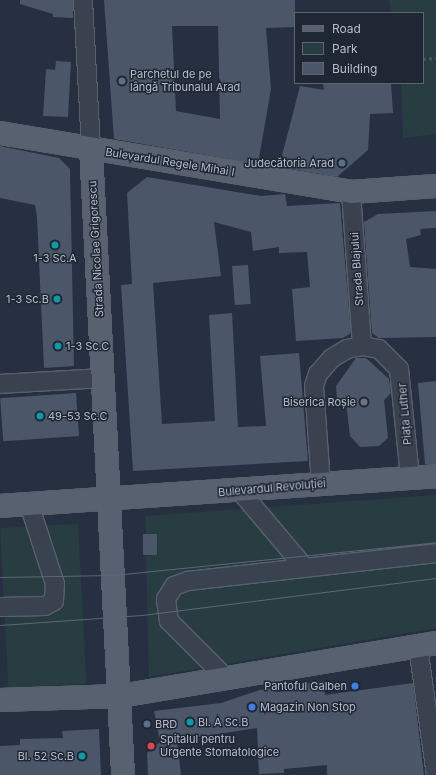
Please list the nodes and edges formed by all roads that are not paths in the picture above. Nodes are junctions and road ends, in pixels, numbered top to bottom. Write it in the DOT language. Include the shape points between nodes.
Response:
graph roads {
  1 [pos="83,0"];
  2 [pos="0,133"];
  3 [pos="91,149"];
  4 [pos="436,186"];
  5 [pos="351,192"];
  6 [pos="362,346"];
  7 [pos="104,378"];
  8 [pos="0,384"];
  9 [pos="436,476"];
  10 [pos="410,478"];
  11 [pos="321,484"];
  12 [pos="241,492"];
  13 [pos="109,499"];
  14 [pos="29,504"];
  15 [pos="0,506"];
  16 [pos="436,553"];
  17 [pos="305,568"];
  18 [pos="0,607"];
  19 [pos="427,645"];
  20 [pos="226,678"];
  21 [pos="120,696"];
  22 [pos="0,700"];
  23 [pos="123,775"];
  24 [pos="436,775"];
  1 -- 3 [label="street, Strada Nicolae Grigorescu"];
  2 -- 3 [label="main road, Bulevardul Regele Mihai I"];
  3 -- 5 [label="main road, Bulevardul Regele Mihai I"];
  3 -- 7 [label="main road, Strada Nicolae Grigorescu"];
  4 -- 5 [label="main road, Bulevardul Regele Mihai I"];
  5 -- 6 [label="street, Strada Blajului"];
  6 -- 10 [label="street, Piața Luther" via="378,349 399,369"];
  6 -- 11 [label="street" via="340,352 324,365 314,386"];
  7 -- 8 [label="street"];
  7 -- 13 [label="main road, Strada Nicolae Grigorescu"];
  9 -- 10 [label="main road, Bulevardul Revoluției"];
  10 -- 11 [label="main road, Bulevardul Revoluției"];
  11 -- 12 [label="main road, Bulevardul Revoluției"];
  12 -- 13 [label="main road, Bulevardul Revoluției"];
  12 -- 17 [label="street"];
  13 -- 14 [label="main road, Bulevardul Revoluției"];
  13 -- 21 [label="main road"];
  14 -- 15 [label="main road, Bulevardul Revoluției"];
  14 -- 18 [label="street" via="55,584 54,601 45,606"];
  16 -- 17 [label="street"];
  17 -- 20 [label="street" via="188,581 170,590 166,599 169,621"];
  19 -- 20 [label="main road"];
  19 -- 24 [label="street"];
  20 -- 21 [label="main road"];
  21 -- 22 [label="main road"];
  21 -- 23 [label="main road"];
}
